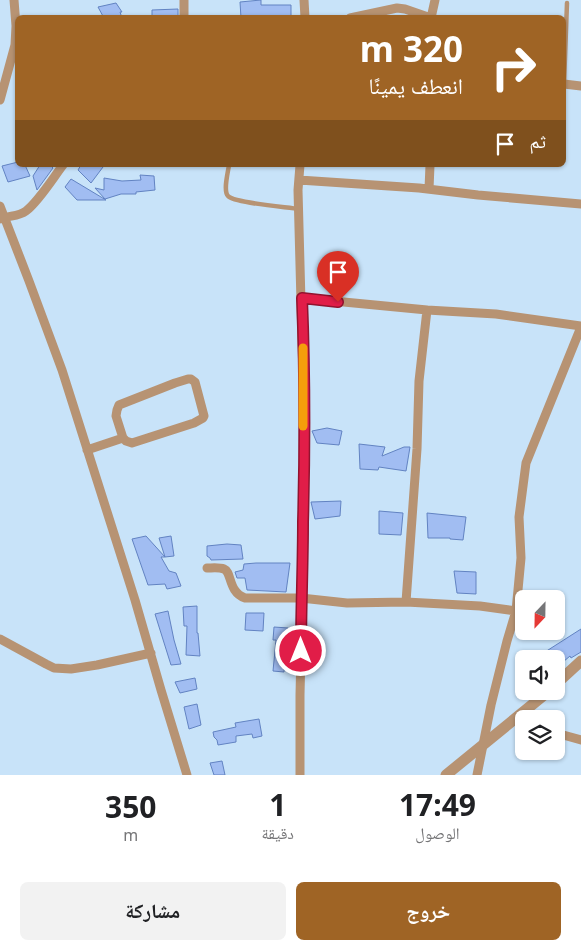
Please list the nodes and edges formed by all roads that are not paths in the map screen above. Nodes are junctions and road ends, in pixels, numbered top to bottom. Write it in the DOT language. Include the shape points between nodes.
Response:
graph roads {
  1 [pos="14,0"];
  2 [pos="184,0"];
  3 [pos="304,0"];
  4 [pos="436,0"];
  5 [pos="567,2"];
  6 [pos="15,15"];
  7 [pos="184,15"];
  8 [pos="305,15"];
  9 [pos="364,15"];
  10 [pos="422,15"];
  11 [pos="432,15"];
  12 [pos="566,29"];
  13 [pos="15,46"];
  14 [pos="566,84"];
  15 [pos="581,86"];
  16 [pos="0,100"];
  17 [pos="62,167"];
  18 [pos="229,167"];
  19 [pos="300,167"];
  20 [pos="430,167"];
  21 [pos="299,180"];
  22 [pos="428,189"];
  23 [pos="581,204"];
  24 [pos="0,206"];
  25 [pos="299,209"];
  26 [pos="2,218"];
  27 [pos="302,298"];
  28 [pos="427,310"];
  29 [pos="581,326"];
  30 [pos="123,438"];
  31 [pos="87,450"];
  32 [pos="207,568"];
  33 [pos="518,590"];
  34 [pos="301,598"];
  35 [pos="406,602"];
  36 [pos="515,611"];
  37 [pos="515,615"];
  38 [pos="0,639"];
  39 [pos="151,654"];
  40 [pos="581,661"];
  41 [pos="565,676"];
  42 [pos="540,700"];
  43 [pos="530,710"];
  44 [pos="515,724"];
  45 [pos="565,736"];
  46 [pos="581,740"];
  47 [pos="484,744"];
  48 [pos="187,775"];
  49 [pos="300,775"];
  50 [pos="446,775"];
  51 [pos="477,775"];
  1 -- 6 [label="street"];
  2 -- 7 [label="street"];
  3 -- 8 [label="street"];
  4 -- 11 [label="street"];
  5 -- 12 [label="lane"];
  9 -- 10 [label="street" via="397,8"];
  13 -- 16 [label="street"];
  14 -- 15 [label="street"];
  17 -- 26 [label="street" via="26,211"];
  18 -- 25 [label="lane" via="226,195 229,198"];
  19 -- 21 [label="street"];
  20 -- 22 [label="street"];
  21 -- 22 [label="street"];
  21 -- 25 [label="street"];
  22 -- 23 [label="street"];
  24 -- 26 [label="street"];
  25 -- 27 [label="street"];
  26 -- 31 [label="street" via="62,370"];
  27 -- 28 [label="street"];
  27 -- 34 [label="street" via="304,522"];
  28 -- 29 [label="street" via="496,314"];
  28 -- 35 [label="street" via="419,381"];
  29 -- 33 [label="street" via="526,463 519,517 521,558"];
  30 -- 30 [label="street" via="116,416 119,405 181,381 192,379 195,382 204,416 200,421 132,443"];
  30 -- 31 [label="street"];
  31 -- 39 [label="street"];
  32 -- 34 [label="street" via="224,569 233,588 245,598"];
  34 -- 35 [label="street" via="347,603"];
  34 -- 49 [label="street"];
  35 -- 36 [label="street"];
  37 -- 47 [label="street"];
  38 -- 39 [label="street" via="54,668 64,669"];
  39 -- 48 [label="street"];
  40 -- 41 [label="street"];
  42 -- 43 [label="street"];
  44 -- 47 [label="street"];
  45 -- 46 [label="street"];
  47 -- 50 [label="street"];
  47 -- 51 [label="street"];
}
